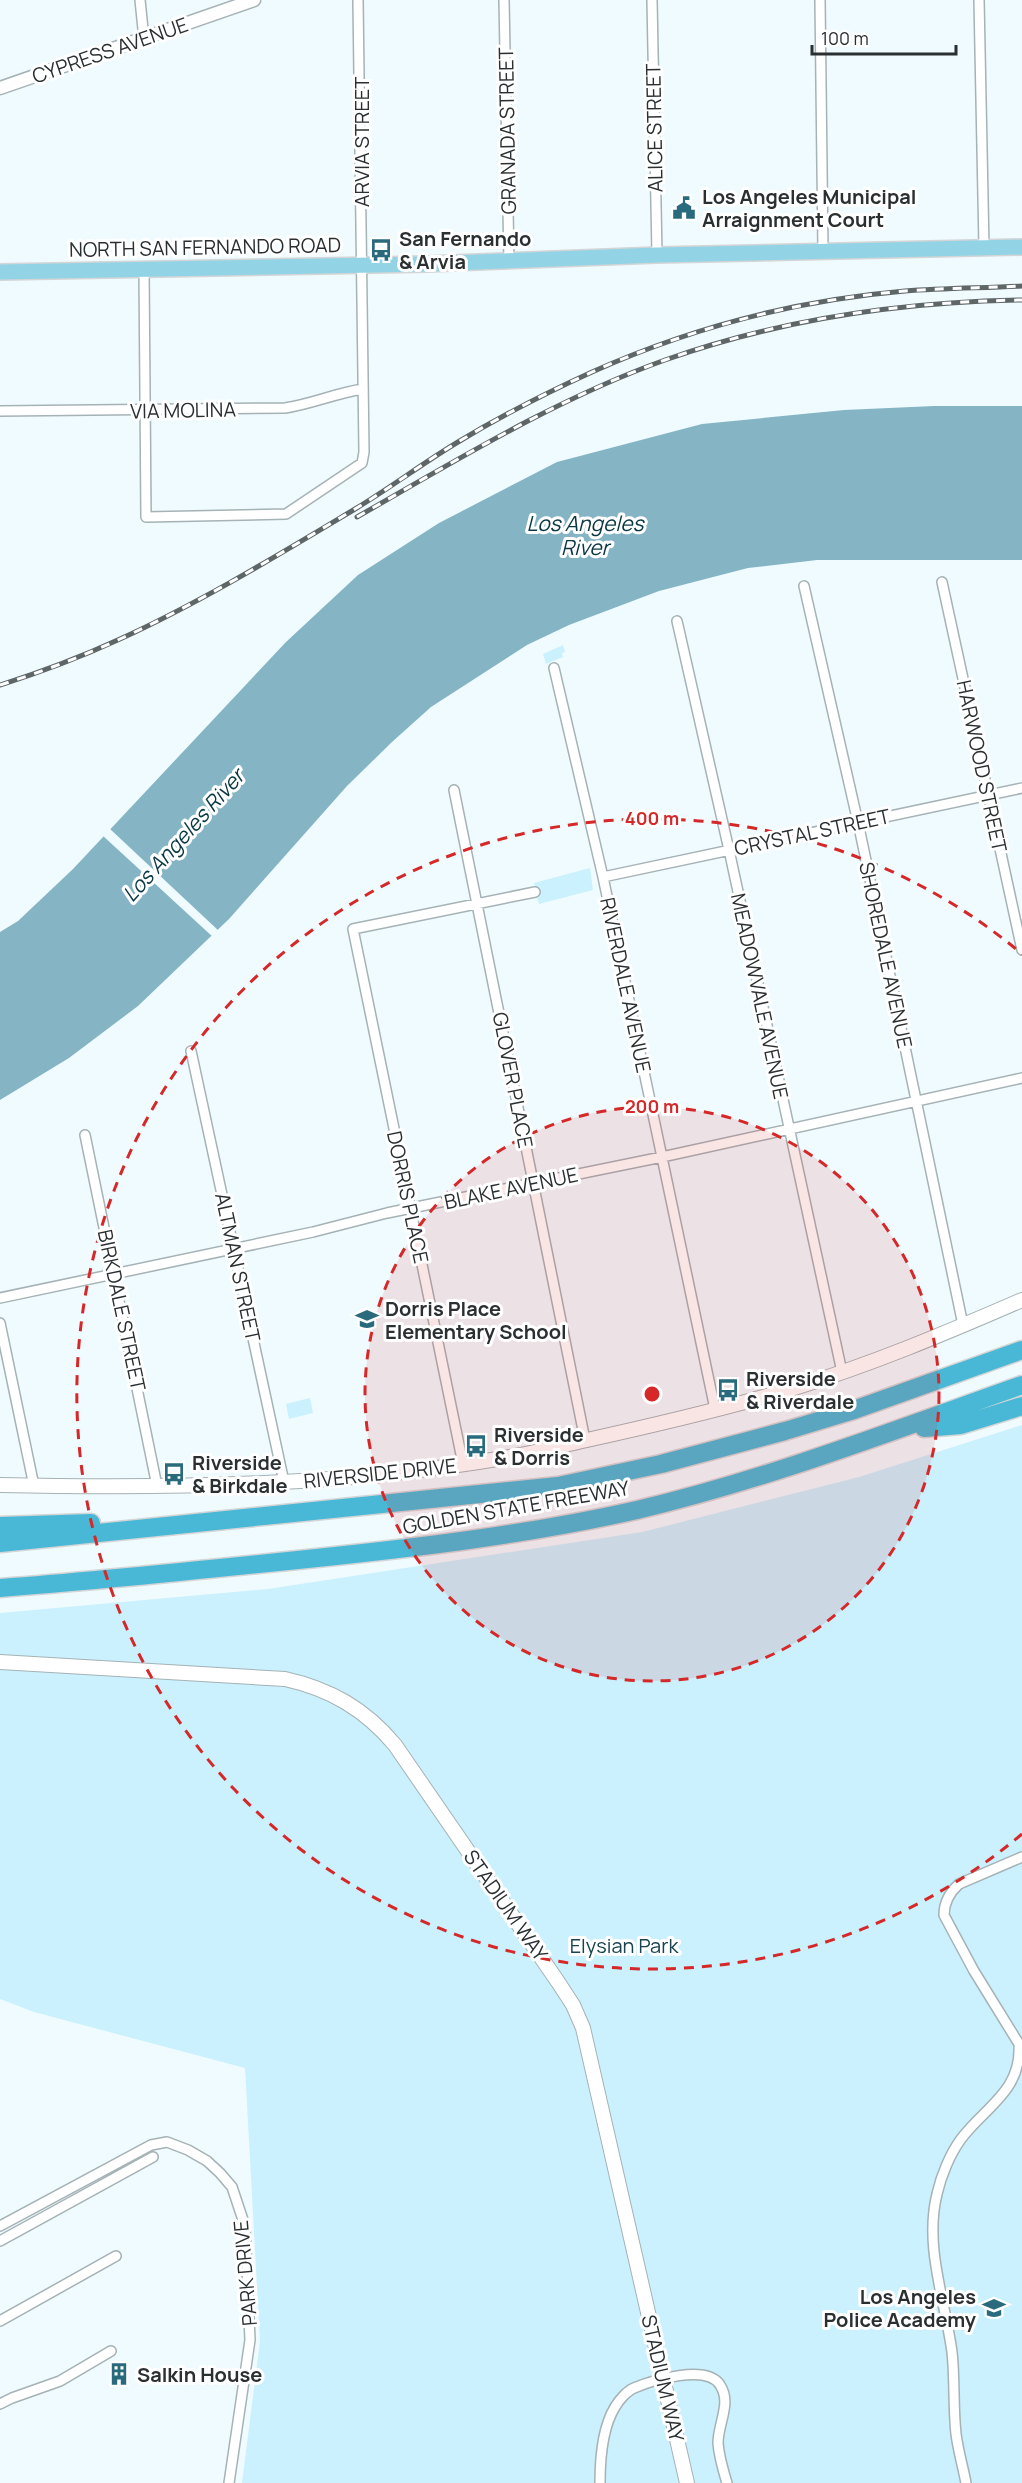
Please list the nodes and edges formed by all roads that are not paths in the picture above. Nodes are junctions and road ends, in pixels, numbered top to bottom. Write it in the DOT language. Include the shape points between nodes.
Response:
graph roads {
  1 [pos="140,0"];
  2 [pos="254,0"];
  3 [pos="358,0"];
  4 [pos="504,0"];
  5 [pos="652,0"];
  6 [pos="820,0"];
  7 [pos="979,0"];
  8 [pos="144,39"];
  9 [pos="0,88"];
  10 [pos="1022,247"];
  11 [pos="984,248"];
  12 [pos="823,251"];
  13 [pos="657,255"];
  14 [pos="509,261"];
  15 [pos="361,266"];
  16 [pos="144,270"];
  17 [pos="0,272"];
  18 [pos="363,389"];
  19 [pos="146,410"];
  20 [pos="0,411"];
  21 [pos="942,582"];
  22 [pos="804,586"];
  23 [pos="676,621"];
  24 [pos="554,668"];
  25 [pos="1022,788"];
  26 [pos="454,790"];
  27 [pos="989,795"];
  28 [pos="858,823"];
  29 [pos="729,850"];
  30 [pos="603,877"];
  31 [pos="535,892"];
  32 [pos="477,904"];
  33 [pos="1022,950"];
  34 [pos="191,1051"];
  35 [pos="1022,1078"];
  36 [pos="918,1101"];
  37 [pos="788,1129"];
  38 [pos="85,1135"];
  39 [pos="662,1156"];
  40 [pos="533,1182"];
  41 [pos="410,1209"];
  42 [pos="234,1249"];
  43 [pos="115,1274"];
  44 [pos="0,1298"];
  45 [pos="1022,1300"];
  46 [pos="0,1323"];
  47 [pos="963,1325"];
  48 [pos="1022,1350"];
  49 [pos="842,1372"];
  50 [pos="1022,1385"];
  51 [pos="1022,1406"];
  52 [pos="715,1409"];
  53 [pos="898,1431"];
  54 [pos="585,1440"];
  55 [pos="463,1464"];
  56 [pos="284,1482"];
  57 [pos="0,1485"];
  58 [pos="34,1486"];
  59 [pos="157,1486"];
  60 [pos="201,1523"];
  61 [pos="0,1526"];
  62 [pos="0,1543"];
  63 [pos="83,1582"];
  64 [pos="0,1588"];
  65 [pos="0,1600"];
  66 [pos="0,1662"];
  67 [pos="1022,1857"];
  68 [pos="153,2157"];
  69 [pos="0,2226"];
  70 [pos="0,2241"];
  71 [pos="116,2256"];
  72 [pos="0,2321"];
  73 [pos="111,2351"];
  74 [pos="663,2379"];
  75 [pos="0,2404"];
  76 [pos="229,2483"];
  77 [pos="600,2483"];
  78 [pos="687,2483"];
  79 [pos="727,2483"];
  80 [pos="966,2483"];
  1 -- 8 [label="street"];
  2 -- 8 [label="street, CYPRESS AVENUE"];
  3 -- 15 [label="street, ARVIA STREET"];
  4 -- 14 [label="street, GRANADA STREET"];
  5 -- 13 [label="street, ALICE STREET"];
  6 -- 12 [label="street"];
  7 -- 11 [label="street"];
  8 -- 9 [label="street, CYPRESS AVENUE"];
  10 -- 11 [label="main road, NORTH SAN FERNANDO ROAD"];
  11 -- 12 [label="main road, NORTH SAN FERNANDO ROAD"];
  12 -- 13 [label="main road, NORTH SAN FERNANDO ROAD"];
  13 -- 14 [label="main road, NORTH SAN FERNANDO ROAD"];
  14 -- 15 [label="main road, NORTH SAN FERNANDO ROAD"];
  15 -- 16 [label="main road, NORTH SAN FERNANDO ROAD"];
  15 -- 18 [label="street, ARVIA STREET"];
  16 -- 17 [label="main road, NORTH SAN FERNANDO ROAD"];
  16 -- 19 [label="street"];
  18 -- 19 [label="street, VIA MOLINA" via="285,408"];
  18 -- 19 [label="street, ARVIA STREET" via="362,463 286,514 146,517"];
  19 -- 20 [label="street, VIA MOLINA"];
  21 -- 27 [label="street, HARWOOD STREET"];
  22 -- 28 [label="street, SHOREDALE AVENUE"];
  23 -- 29 [label="street, MEADOWVALE AVENUE"];
  24 -- 30 [label="street, RIVERDALE AVENUE"];
  25 -- 27 [label="street, CRYSTAL STREET"];
  26 -- 32 [label="street, GLOVER PLACE"];
  27 -- 28 [label="street, CRYSTAL STREET"];
  27 -- 33 [label="street, HARWOOD STREET"];
  28 -- 29 [label="street, CRYSTAL STREET"];
  28 -- 36 [label="street, SHOREDALE AVENUE"];
  29 -- 30 [label="street, CRYSTAL STREET"];
  29 -- 37 [label="street, MEADOWVALE AVENUE"];
  30 -- 39 [label="street, RIVERDALE AVENUE"];
  31 -- 32 [label="street"];
  32 -- 40 [label="street, GLOVER PLACE"];
  32 -- 41 [label="street, DORRIS PLACE" via="353,929"];
  34 -- 42 [label="street, ALTMAN STREET"];
  35 -- 36 [label="street, BLAKE AVENUE"];
  36 -- 37 [label="street, BLAKE AVENUE"];
  36 -- 47 [label="street, SHOREDALE AVENUE"];
  37 -- 39 [label="street, BLAKE AVENUE"];
  37 -- 49 [label="street, MEADOWVALE AVENUE"];
  38 -- 43 [label="street, BIRKDALE STREET"];
  39 -- 40 [label="street, BLAKE AVENUE"];
  39 -- 52 [label="street, RIVERDALE AVENUE"];
  40 -- 41 [label="street, BLAKE AVENUE"];
  40 -- 54 [label="street, GLOVER PLACE"];
  41 -- 42 [label="street, BLAKE AVENUE"];
  41 -- 55 [label="street, DORRIS PLACE"];
  42 -- 43 [label="street, BLAKE AVENUE"];
  42 -- 56 [label="street, ALTMAN STREET"];
  43 -- 44 [label="street, BLAKE AVENUE"];
  43 -- 59 [label="street, BIRKDALE STREET"];
  45 -- 47 [label="main road, RIVERSIDE DRIVE"];
  46 -- 58 [label="street"];
  47 -- 49 [label="main road, RIVERSIDE DRIVE"];
  48 -- 60 [label="highway, GOLDEN STATE FREEWAY" via="785,1431 558,1486"];
  49 -- 52 [label="main road, RIVERSIDE DRIVE"];
  50 -- 53 [label="highway, GOLDEN STATE FREEWAY"];
  51 -- 53 [label="highway" via="961,1425"];
  52 -- 54 [label="main road, RIVERSIDE DRIVE"];
  53 -- 63 [label="highway, GOLDEN STATE FREEWAY" via="637,1509 508,1535 395,1551"];
  54 -- 55 [label="main road, RIVERSIDE DRIVE"];
  55 -- 56 [label="main road, RIVERSIDE DRIVE"];
  56 -- 59 [label="main road, RIVERSIDE DRIVE"];
  57 -- 58 [label="main road, RIVERSIDE DRIVE"];
  58 -- 59 [label="main road, RIVERSIDE DRIVE"];
  60 -- 61 [label="highway"];
  60 -- 62 [label="highway, GOLDEN STATE FREEWAY"];
  63 -- 64 [label="highway, GOLDEN STATE FREEWAY"];
  63 -- 65 [label="highway"];
  66 -- 74 [label="main road, STADIUM WAY" via="285,1679 337,1696 381,1728 573,2005 590,2054"];
  67 -- 80 [label="street" via="959,1884 944,1905 944,1915 1019,2044 1022,2056 1020,2072 1007,2092 961,2140 950,2159 934,2212 938,2276 952,2352 956,2434"];
  68 -- 70 [label="street"];
  69 -- 76 [label="street, PARK DRIVE" via="151,2145 167,2142 188,2150 220,2173 232,2187 245,2226 250,2340"];
  71 -- 72 [label="street"];
  73 -- 75 [label="street" via="60,2381"];
  74 -- 77 [label="street" via="632,2388 614,2407 602,2452"];
  74 -- 78 [label="main road, STADIUM WAY"];
  74 -- 79 [label="street" via="700,2373 719,2383 725,2397 718,2440"];
}
